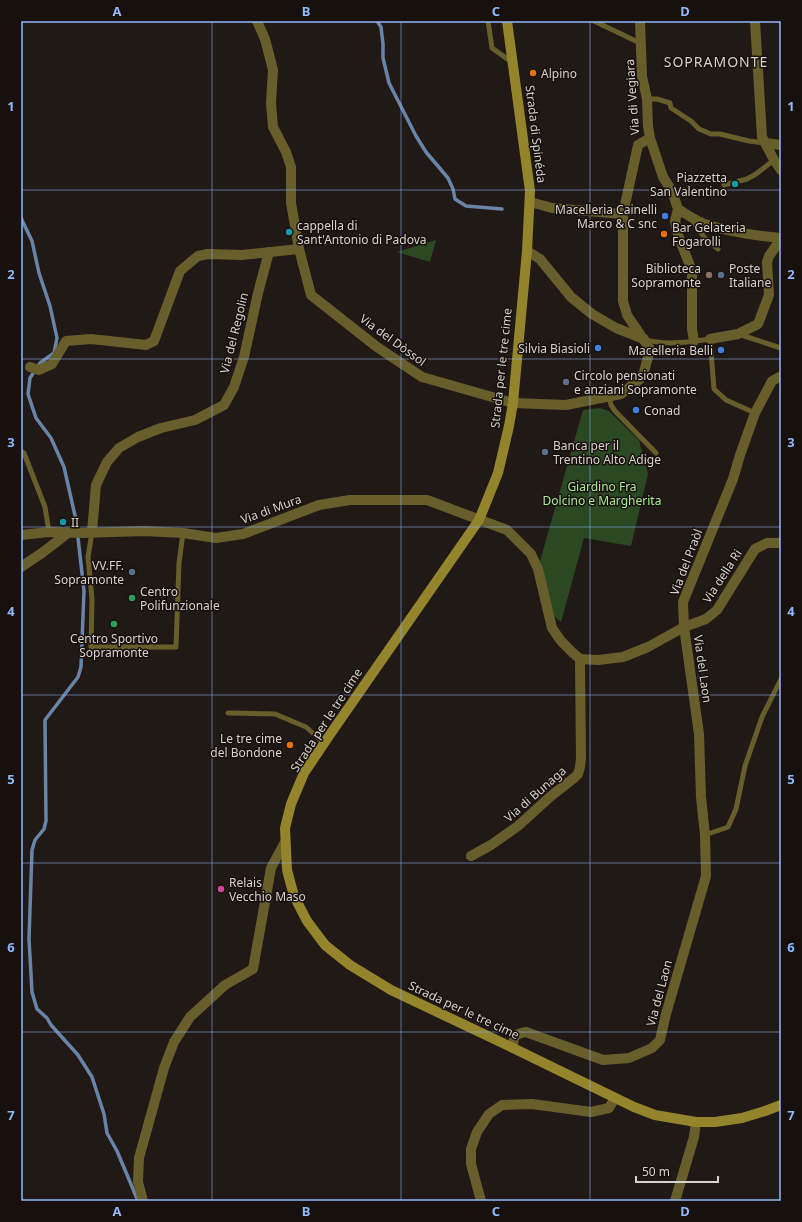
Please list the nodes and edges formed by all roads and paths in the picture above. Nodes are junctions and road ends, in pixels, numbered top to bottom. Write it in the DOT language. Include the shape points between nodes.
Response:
graph roads {
  1 [pos="257,21"];
  2 [pos="488,21"];
  3 [pos="507,21"];
  4 [pos="594,21"];
  5 [pos="640,21"];
  6 [pos="755,21"];
  7 [pos="641,43"];
  8 [pos="514,63"];
  9 [pos="647,99"];
  10 [pos="650,138"];
  11 [pos="765,143"];
  12 [pos="781,145"];
  13 [pos="774,160"];
  14 [pos="781,170"];
  15 [pos="724,185"];
  16 [pos="530,202"];
  17 [pos="678,209"];
  18 [pos="623,214"];
  19 [pos="692,218"];
  20 [pos="781,238"];
  21 [pos="299,250"];
  22 [pos="718,250"];
  23 [pos="527,251"];
  24 [pos="269,252"];
  25 [pos="738,334"];
  26 [pos="644,339"];
  27 [pos="710,339"];
  28 [pos="694,341"];
  29 [pos="781,348"];
  30 [pos="34,368"];
  31 [pos="781,376"];
  32 [pos="606,397"];
  33 [pos="513,403"];
  34 [pos="755,413"];
  35 [pos="21,451"];
  36 [pos="656,453"];
  37 [pos="479,520"];
  38 [pos="49,532"];
  39 [pos="92,532"];
  40 [pos="68,533"];
  41 [pos="183,533"];
  42 [pos="21,535"];
  43 [pos="781,542"];
  44 [pos="21,567"];
  45 [pos="684,627"];
  46 [pos="580,659"];
  47 [pos="781,679"];
  48 [pos="228,712"];
  49 [pos="324,743"];
  50 [pos="706,835"];
  51 [pos="285,842"];
  52 [pos="471,856"];
  53 [pos="513,1048"];
  54 [pos="615,1098"];
  55 [pos="781,1104"];
  56 [pos="696,1122"];
  57 [pos="143,1201"];
  58 [pos="481,1201"];
  59 [pos="675,1201"];
  1 -- 21 [label="street, Via del Dòssol" via="265,39 273,70 272,127 291,167 291,203"];
  2 -- 8 [label="lane" via="492,48"];
  3 -- 8 [label="main road, Strada di Spinéda"];
  4 -- 7 [label="lane, Via di Vegiara"];
  5 -- 7 [label="street, Via di Vegiara"];
  6 -- 11 [label="street" via="762,137"];
  7 -- 9 [label="street, Via di Vegiara" via="642,76"];
  8 -- 16 [label="main road, Strada di Spinéda"];
  9 -- 10 [label="street, Via di Vegiara"];
  9 -- 11 [label="lane" via="670,103 676,112 699,129 711,134"];
  10 -- 17 [label="street" via="663,177 672,191"];
  10 -- 18 [label="street, Via di Vegiara" via="638,145"];
  11 -- 12 [label="street"];
  11 -- 13 [label="street"];
  13 -- 14 [label="street"];
  13 -- 15 [label="lane" via="747,179"];
  16 -- 18 [label="street" via="552,208"];
  16 -- 23 [label="main road, Strada di Spinéda"];
  17 -- 19 [label="street"];
  17 -- 28 [label="street" via="675,220 678,235 692,271"];
  18 -- 26 [label="street, Via di Vegiara" via="623,301 627,314"];
  19 -- 20 [label="street" via="707,225 758,236"];
  19 -- 22 [label="lane" via="706,240"];
  20 -- 25 [label="street" via="767,262 769,295 758,324"];
  21 -- 24 [label="street"];
  21 -- 33 [label="street, Via del Dòssol" via="311,296 377,347 422,377"];
  23 -- 26 [label="street" via="540,259 572,297 592,314 616,328"];
  23 -- 33 [label="main road, Strada per le tre cime"];
  24 -- 30 [label="street" via="198,256 180,272 154,341 146,345 91,339 66,341 52,364"];
  24 -- 39 [label="street, Via del Regolin" via="244,357 234,387 224,405 195,420 161,428 138,437 119,448 107,462 96,485"];
  25 -- 27 [label="street"];
  25 -- 29 [label="lane"];
  26 -- 28 [label="lane" via="672,343"];
  26 -- 32 [label="street, Via del Dòssol" via="650,349 640,379 621,394"];
  27 -- 28 [label="lane"];
  27 -- 34 [label="lane" via="714,389 726,400"];
  31 -- 34 [label="street, Via del Praòl" via="772,381"];
  32 -- 33 [label="street, Via del Dòssol" via="566,405"];
  32 -- 36 [label="lane" via="615,411"];
  33 -- 37 [label="main road, Strada per le tre cime" via="498,473"];
  34 -- 45 [label="street, Via del Praòl" via="733,479 683,602"];
  35 -- 38 [label="lane" via="45,507"];
  37 -- 41 [label="street, Via di Mura" via="426,500 350,500 319,505 243,534 216,538"];
  37 -- 46 [label="street" via="507,530 531,554 538,569 552,628 561,641"];
  37 -- 49 [label="main road, Strada per le tre cime"];
  38 -- 40 [label="street, Via di Mura"];
  38 -- 42 [label="street, Via di Mura"];
  39 -- 40 [label="street, Via di Mura"];
  39 -- 41 [label="street, Via di Mura"];
  39 -- 41 [label="lane" via="88,557 92,599 91,647 176,647 179,563"];
  40 -- 44 [label="street"];
  43 -- 45 [label="street, Via della Ri" via="767,542 755,549 717,610 706,619"];
  45 -- 46 [label="street" via="648,648 624,657"];
  45 -- 50 [label="street, Via del Laon" via="699,734 701,797"];
  46 -- 52 [label="street, Via di Bunaga" via="581,758 578,774 518,826"];
  47 -- 50 [label="lane" via="762,717 745,766 736,809 728,827"];
  48 -- 49 [label="lane" via="275,714 306,727"];
  49 -- 51 [label="main road, Strada per le tre cime" via="304,773 291,804 285,828"];
  50 -- 53 [label="street, Via del Laon" via="706,876 660,1040 644,1052 616,1060 603,1060 526,1032 515,1036"];
  51 -- 53 [label="main road, Strada per le tre cime" via="287,870 294,896 307,922 325,945 350,965 391,990"];
  51 -- 57 [label="street" via="271,868 253,969 225,985 190,1017 174,1042 164,1068 139,1158 138,1182"];
  53 -- 54 [label="main road, Strada per le tre cime"];
  54 -- 56 [label="main road, Strada per le tre cime" via="655,1115"];
  54 -- 58 [label="street" via="609,1108 591,1112 532,1104 502,1105 489,1114 476,1132 471,1149 471,1164"];
  55 -- 56 [label="main road, Strada per le tre cime" via="742,1118"];
  56 -- 59 [label="street"];
}
